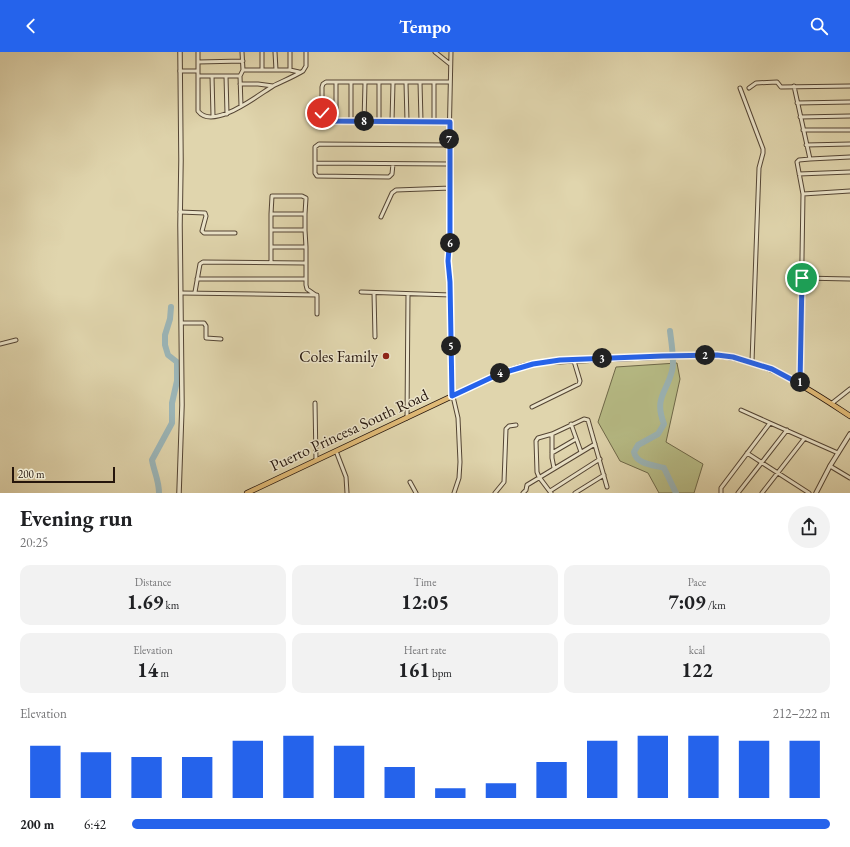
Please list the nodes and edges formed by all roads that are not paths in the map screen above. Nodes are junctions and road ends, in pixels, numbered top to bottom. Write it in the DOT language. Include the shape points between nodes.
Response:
graph roads {
  1 [pos="180,52"];
  2 [pos="198,52"];
  3 [pos="242,52"];
  4 [pos="262,52"];
  5 [pos="275,52"];
  6 [pos="290,52"];
  7 [pos="306,52"];
  8 [pos="435,52"];
  9 [pos="451,52"];
  10 [pos="243,61"];
  11 [pos="198,62"];
  12 [pos="450,64"];
  13 [pos="243,70"];
  14 [pos="262,70"];
  15 [pos="276,70"];
  16 [pos="290,70"];
  17 [pos="180,71"];
  18 [pos="198,71"];
  19 [pos="300,72"];
  20 [pos="198,76"];
  21 [pos="212,76"];
  22 [pos="226,76"];
  23 [pos="240,76"];
  24 [pos="336,82"];
  25 [pos="351,82"];
  26 [pos="420,82"];
  27 [pos="434,82"];
  28 [pos="450,82"];
  29 [pos="364,83"];
  30 [pos="379,83"];
  31 [pos="392,83"];
  32 [pos="406,83"];
  33 [pos="240,84"];
  34 [pos="273,86"];
  35 [pos="794,86"];
  36 [pos="850,86"];
  37 [pos="740,88"];
  38 [pos="749,88"];
  39 [pos="850,102"];
  40 [pos="797,103"];
  41 [pos="240,106"];
  42 [pos="227,114"];
  43 [pos="213,116"];
  44 [pos="850,116"];
  45 [pos="800,117"];
  46 [pos="336,121"];
  47 [pos="351,121"];
  48 [pos="379,121"];
  49 [pos="407,121"];
  50 [pos="421,121"];
  51 [pos="434,121"];
  52 [pos="364,122"];
  53 [pos="392,122"];
  54 [pos="450,122"];
  55 [pos="803,130"];
  56 [pos="850,130"];
  57 [pos="850,144"];
  58 [pos="449,145"];
  59 [pos="806,145"];
  60 [pos="850,157"];
  61 [pos="810,159"];
  62 [pos="316,163"];
  63 [pos="393,164"];
  64 [pos="449,164"];
  65 [pos="850,172"];
  66 [pos="799,174"];
  67 [pos="451,188"];
  68 [pos="850,191"];
  69 [pos="803,194"];
  70 [pos="180,212"];
  71 [pos="271,214"];
  72 [pos="305,214"];
  73 [pos="381,217"];
  74 [pos="271,230"];
  75 [pos="305,230"];
  76 [pos="235,233"];
  77 [pos="271,247"];
  78 [pos="306,247"];
  79 [pos="271,262"];
  80 [pos="305,263"];
  81 [pos="802,278"];
  82 [pos="197,279"];
  83 [pos="305,279"];
  84 [pos="850,279"];
  85 [pos="195,292"];
  86 [pos="361,292"];
  87 [pos="182,293"];
  88 [pos="374,293"];
  89 [pos="408,294"];
  90 [pos="317,295"];
  91 [pos="451,295"];
  92 [pos="317,314"];
  93 [pos="182,323"];
  94 [pos="375,337"];
  95 [pos="221,339"];
  96 [pos="16,340"];
  97 [pos="0,344"];
  98 [pos="573,359"];
  99 [pos="752,362"];
  100 [pos="800,384"];
  101 [pos="850,389"];
  102 [pos="452,396"];
  103 [pos="315,403"];
  104 [pos="831,404"];
  105 [pos="532,407"];
  106 [pos="741,410"];
  107 [pos="850,416"];
  108 [pos="407,418"];
  109 [pos="770,423"];
  110 [pos="571,424"];
  111 [pos="516,425"];
  112 [pos="787,430"];
  113 [pos="552,434"];
  114 [pos="850,434"];
  115 [pos="576,439"];
  116 [pos="804,439"];
  117 [pos="595,444"];
  118 [pos="336,451"];
  119 [pos="581,452"];
  120 [pos="552,453"];
  121 [pos="747,453"];
  122 [pos="838,453"];
  123 [pos="600,459"];
  124 [pos="316,460"];
  125 [pos="762,464"];
  126 [pos="830,466"];
  127 [pos="554,468"];
  128 [pos="777,474"];
  129 [pos="604,475"];
  130 [pos="539,477"];
  131 [pos="850,478"];
  132 [pos="410,482"];
  133 [pos="607,487"];
  134 [pos="526,492"];
  135 [pos="550,492"];
  136 [pos="179,493"];
  137 [pos="247,493"];
  138 [pos="347,493"];
  139 [pos="416,493"];
  140 [pos="454,493"];
  141 [pos="495,493"];
  142 [pos="575,493"];
  143 [pos="721,493"];
  144 [pos="738,493"];
  145 [pos="762,493"];
  146 [pos="808,493"];
  147 [pos="816,493"];
  1 -- 17 [label="street"];
  2 -- 11 [label="street"];
  3 -- 10 [label="street"];
  4 -- 14 [label="street"];
  5 -- 15 [label="street"];
  6 -- 16 [label="street"];
  7 -- 19 [label="street" via="306,68"];
  8 -- 12 [label="street"];
  9 -- 12 [label="street"];
  10 -- 11 [label="street"];
  10 -- 13 [label="street"];
  11 -- 18 [label="street"];
  12 -- 28 [label="street"];
  13 -- 14 [label="street"];
  13 -- 23 [label="street"];
  14 -- 15 [label="street"];
  15 -- 16 [label="street"];
  16 -- 19 [label="street"];
  17 -- 18 [label="street"];
  17 -- 70 [label="street"];
  18 -- 20 [label="street"];
  19 -- 34 [label="street"];
  20 -- 21 [label="street"];
  20 -- 43 [label="street" via="198,111 202,115"];
  21 -- 22 [label="street"];
  21 -- 43 [label="street"];
  22 -- 23 [label="street"];
  22 -- 42 [label="street"];
  23 -- 33 [label="street"];
  24 -- 25 [label="street"];
  24 -- 46 [label="street"];
  24 -- 46 [label="street" via="323,84 322,118 326,121"];
  25 -- 29 [label="street"];
  25 -- 47 [label="street"];
  26 -- 27 [label="street"];
  26 -- 32 [label="street"];
  26 -- 50 [label="street"];
  27 -- 28 [label="street"];
  27 -- 51 [label="street"];
  28 -- 54 [label="street"];
  29 -- 30 [label="street"];
  29 -- 52 [label="street"];
  30 -- 31 [label="street"];
  30 -- 48 [label="street"];
  31 -- 32 [label="street"];
  31 -- 53 [label="street"];
  32 -- 49 [label="street"];
  33 -- 34 [label="street"];
  33 -- 41 [label="street"];
  34 -- 41 [label="street"];
  35 -- 36 [label="street"];
  35 -- 38 [label="street" via="781,86 777,82 756,83"];
  35 -- 40 [label="street"];
  37 -- 99 [label="street" via="764,151 759,168"];
  39 -- 40 [label="street"];
  40 -- 45 [label="street"];
  41 -- 42 [label="street"];
  42 -- 43 [label="street"];
  44 -- 45 [label="street"];
  45 -- 55 [label="street"];
  46 -- 47 [label="street"];
  47 -- 52 [label="street"];
  48 -- 52 [label="street"];
  48 -- 53 [label="street"];
  49 -- 50 [label="street"];
  49 -- 53 [label="street"];
  50 -- 51 [label="street"];
  51 -- 54 [label="street"];
  54 -- 58 [label="street"];
  55 -- 56 [label="street"];
  55 -- 59 [label="street"];
  57 -- 59 [label="street"];
  58 -- 62 [label="street" via="318,144 315,147"];
  58 -- 64 [label="street"];
  59 -- 61 [label="street"];
  60 -- 61 [label="street"];
  61 -- 66 [label="street" via="797,161"];
  62 -- 63 [label="street"];
  62 -- 63 [label="street" via="316,174 319,177 390,177"];
  63 -- 64 [label="street"];
  64 -- 67 [label="street"];
  65 -- 66 [label="street"];
  66 -- 69 [label="street"];
  67 -- 73 [label="street" via="396,190 392,193"];
  67 -- 91 [label="street" via="448,261"];
  68 -- 69 [label="street"];
  69 -- 81 [label="street"];
  70 -- 76 [label="street" via="205,213 202,231 204,233"];
  70 -- 87 [label="street"];
  71 -- 72 [label="street"];
  71 -- 72 [label="street" via="271,197 280,196 305,197"];
  71 -- 74 [label="street"];
  72 -- 75 [label="street"];
  74 -- 75 [label="street"];
  74 -- 77 [label="street"];
  75 -- 78 [label="street"];
  77 -- 78 [label="street"];
  77 -- 79 [label="street"];
  78 -- 80 [label="street"];
  79 -- 80 [label="street"];
  79 -- 82 [label="street" via="203,262 200,264"];
  80 -- 83 [label="street"];
  81 -- 84 [label="street"];
  81 -- 100 [label="street"];
  82 -- 83 [label="street"];
  82 -- 85 [label="street"];
  83 -- 90 [label="street" via="307,289"];
  85 -- 87 [label="street"];
  85 -- 90 [label="street"];
  86 -- 88 [label="street"];
  87 -- 93 [label="street"];
  88 -- 89 [label="street"];
  88 -- 94 [label="street"];
  89 -- 91 [label="street"];
  89 -- 108 [label="street"];
  90 -- 92 [label="street"];
  91 -- 102 [label="street"];
  93 -- 95 [label="street" via="204,323 206,338"];
  93 -- 136 [label="street"];
  96 -- 97 [label="street"];
  98 -- 99 [label="main road, Puerto Princesa South Road" via="717,355"];
  98 -- 102 [label="main road, Puerto Princesa South Road" via="523,366"];
  98 -- 105 [label="street" via="579,384"];
  99 -- 100 [label="main road, Puerto Princesa South Road" via="777,371"];
  100 -- 104 [label="main road, Puerto Princesa South Road"];
  101 -- 104 [label="street"];
  102 -- 108 [label="main road, Puerto Princesa South Road"];
  102 -- 140 [label="street" via="458,418 460,462 459,478"];
  103 -- 124 [label="street"];
  104 -- 107 [label="main road, Puerto Princesa South Road"];
  106 -- 109 [label="street"];
  108 -- 118 [label="main road, Puerto Princesa South Road"];
  109 -- 112 [label="street"];
  109 -- 121 [label="street"];
  110 -- 113 [label="street"];
  110 -- 115 [label="street"];
  110 -- 117 [label="street" via="587,419"];
  111 -- 141 [label="street" via="506,429 504,482"];
  112 -- 116 [label="street"];
  112 -- 125 [label="street"];
  113 -- 120 [label="street"];
  113 -- 130 [label="street" via="536,440"];
  114 -- 122 [label="street"];
  115 -- 119 [label="street"];
  115 -- 120 [label="street"];
  116 -- 122 [label="street"];
  116 -- 128 [label="street"];
  117 -- 119 [label="street"];
  117 -- 123 [label="street"];
  118 -- 124 [label="main road, Puerto Princesa South Road"];
  118 -- 138 [label="street" via="346,477"];
  119 -- 127 [label="street"];
  120 -- 127 [label="street"];
  121 -- 125 [label="street"];
  121 -- 143 [label="street" via="720,488"];
  122 -- 126 [label="street"];
  123 -- 129 [label="street"];
  123 -- 135 [label="street"];
  124 -- 137 [label="main road, Puerto Princesa South Road"];
  125 -- 128 [label="street"];
  125 -- 144 [label="street"];
  126 -- 131 [label="street"];
  126 -- 147 [label="street"];
  127 -- 130 [label="street"];
  128 -- 145 [label="street"];
  128 -- 146 [label="street"];
  129 -- 133 [label="street"];
  129 -- 142 [label="street"];
  130 -- 134 [label="street" via="527,485"];
  130 -- 135 [label="street"];
  132 -- 139 [label="street"];
}
